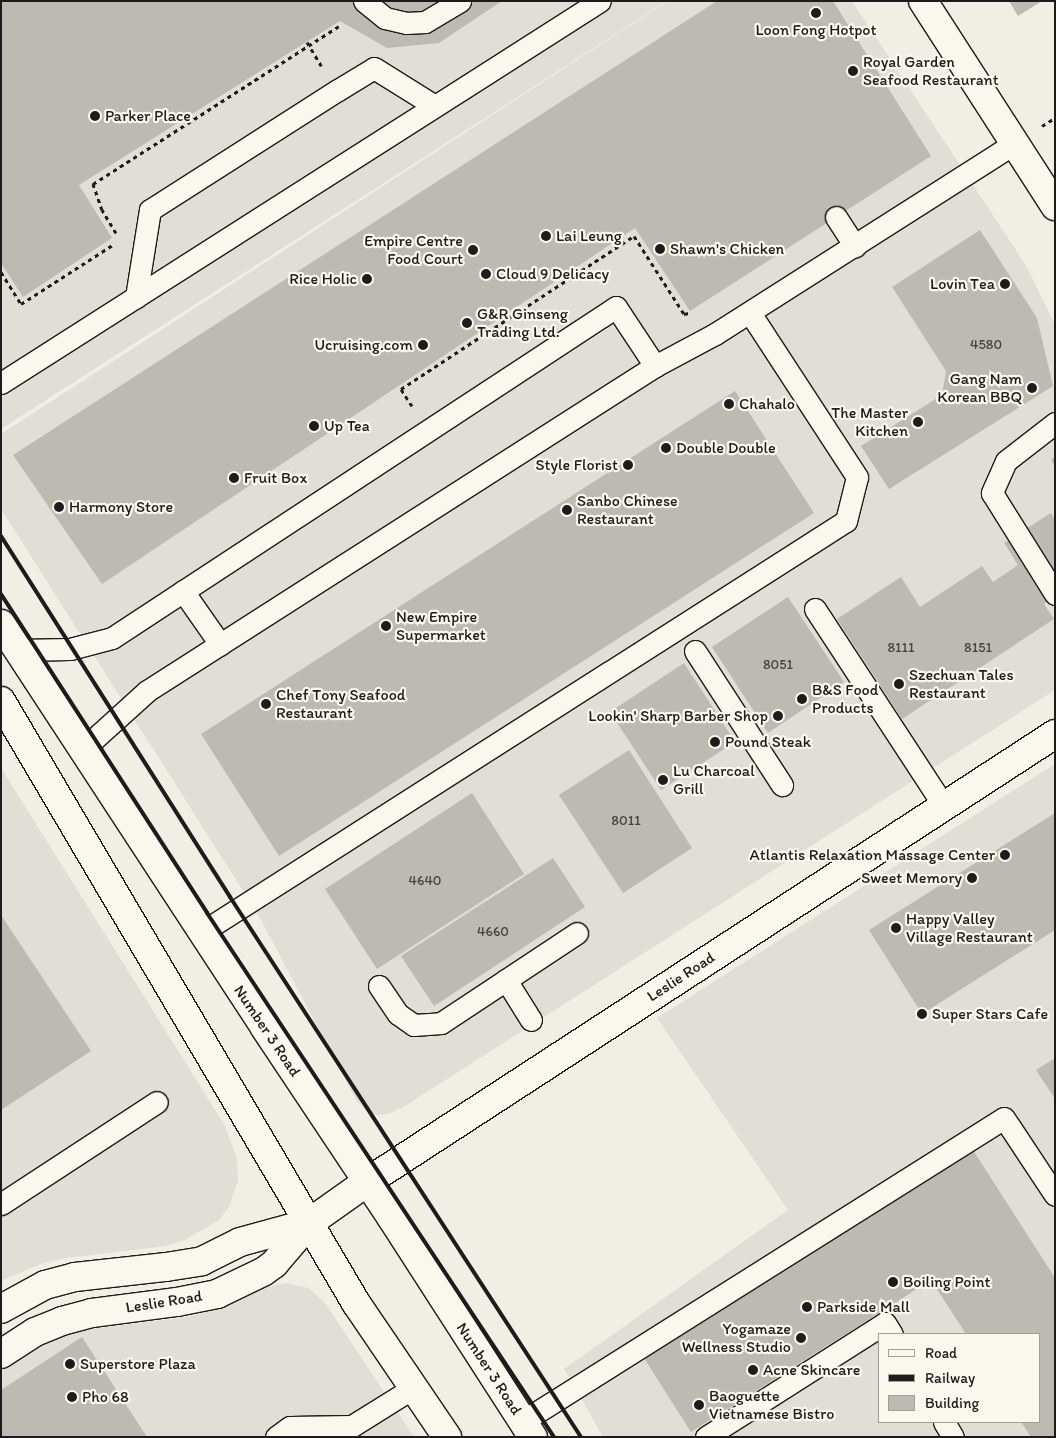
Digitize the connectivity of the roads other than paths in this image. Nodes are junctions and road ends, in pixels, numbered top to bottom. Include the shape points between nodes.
1 (364, 1) edge
2 (460, 1) edge
3 (600, 1) edge
4 (923, 1) edge
5 (436, 106) junction
6 (1016, 142) junction
7 (1055, 206) edge
8 (836, 217) dead end
9 (855, 246) junction
10 (136, 297) junction
11 (750, 313) junction
12 (655, 366) junction
13 (1, 382) edge
14 (1055, 423) edge
15 (183, 591) junction
16 (1055, 594) edge
17 (815, 609) dead end
18 (1, 624) edge
19 (220, 644) junction
20 (17, 650) junction
21 (696, 651) dead end
22 (1, 701) edge
23 (1055, 734) edge
24 (82, 750) junction
25 (782, 785) dead end
26 (944, 806) junction
27 (202, 932) junction
28 (577, 933) dead end
29 (506, 980) junction
30 (379, 986) dead end
31 (531, 1020) dead end
32 (157, 1102) dead end
33 (367, 1182) junction
34 (1055, 1195) edge
35 (1, 1204) edge
36 (309, 1223) junction
37 (1, 1309) edge
38 (878, 1335) edge
39 (1, 1354) edge
40 (413, 1388) junction
41 (945, 1423) edge
42 (528, 1429) edge
43 (276, 1437) edge
44 (447, 1437) edge
45 (706, 1437) edge
46 (953, 1437) edge

1 - 2 lane via 385,18 406,23 425,22
3 - 5 lane
4 - 6 main road
5 - 10 lane
5 - 10 lane via 374,68 335,92 150,210
6 - 7 main road
6 - 9 lane
8 - 9 lane
9 - 11 lane
10 - 13 lane
11 - 12 lane
11 - 27 lane via 857,477 846,521
12 - 15 lane via 616,307
12 - 19 lane
14 - 16 lane via 1006,461 992,493
15 - 19 lane
15 - 20 lane via 112,638 70,649
17 - 26 lane
18 - 20 main road, Number 3 Road
19 - 24 lane via 147,690
20 - 24 main road, Number 3 Road
21 - 25 lane
22 - 36 main road
23 - 26 main road, Leslie Road
24 - 27 main road, Number 3 Road
26 - 33 main road, Leslie Road
27 - 33 main road, Number 3 Road
28 - 29 lane
29 - 30 lane via 441,1023 414,1025 398,1014
29 - 31 lane
32 - 35 lane
33 - 36 main road, Leslie Road
33 - 42 main road, Number 3 Road
34 - 42 lane via 1004,1118 595,1376
36 - 37 main road, Leslie Road via 240,1242 202,1261 75,1277 46,1285
36 - 39 main road, Leslie Road via 274,1264 217,1294 92,1312 36,1332
36 - 40 main road via 356,1303
38 - 45 lane
40 - 43 lane via 352,1426 290,1428
40 - 44 main road
41 - 46 lane

